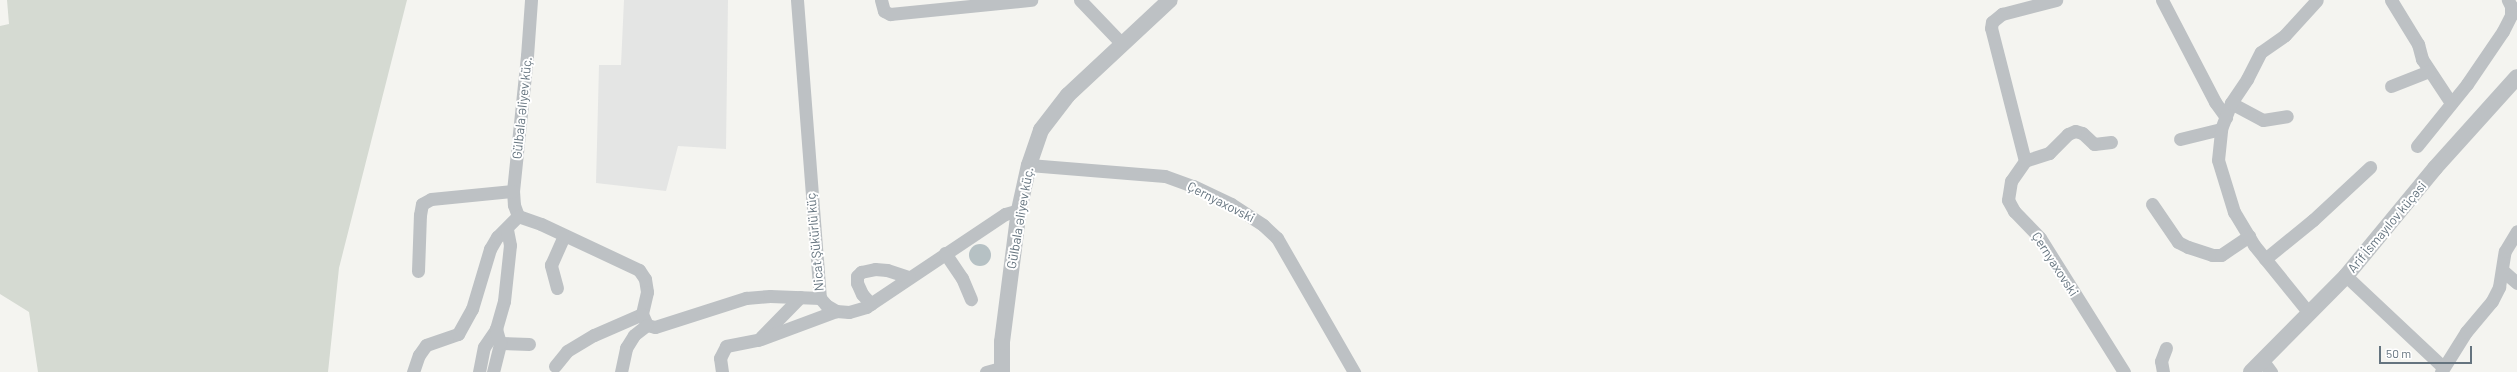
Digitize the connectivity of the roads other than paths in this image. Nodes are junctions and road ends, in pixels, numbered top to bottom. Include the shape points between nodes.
1 (530, 0) edge
2 (797, 0) edge
3 (881, 0) edge
4 (1080, 0) edge
5 (1170, 0) edge
6 (2056, 0) edge
7 (2162, 0) edge
8 (2317, 0) edge
9 (2391, 0) edge
10 (1023, 1) edge
11 (2512, 3) edge
12 (1122, 44) junction
13 (2429, 71) junction
14 (2517, 77) edge
15 (2392, 86) dead end
16 (2231, 103) junction
17 (2451, 103) junction
18 (2288, 116) dead end
19 (2226, 117) junction
20 (2220, 129) junction
21 (2180, 139) dead end
22 (2111, 142) dead end
23 (2417, 146) dead end
24 (2026, 161) junction
25 (1028, 165) junction
26 (2370, 167) dead end
27 (513, 191) junction
28 (2152, 204) dead end
29 (1019, 210) junction
30 (518, 216) junction
31 (507, 229) junction
32 (2517, 231) edge
33 (564, 236) junction
34 (2249, 236) junction
35 (945, 253) junction
36 (2265, 259) junction
37 (2502, 270) junction
38 (418, 271) dead end
39 (2346, 276) junction
40 (909, 277) junction
41 (2517, 283) edge
42 (557, 288) dead end
43 (800, 297) junction
44 (820, 298) junction
45 (971, 299) dead end
46 (871, 304) junction
47 (836, 311) junction
48 (2310, 313) junction
49 (644, 319) junction
50 (496, 328) junction
51 (758, 340) junction
52 (500, 343) junction
53 (529, 344) dead end
54 (2166, 348) dead end
55 (555, 366) dead end
56 (2262, 368) edge
57 (1002, 370) edge
58 (2442, 370) edge
59 (413, 372) edge
60 (479, 372) edge
61 (493, 372) edge
62 (621, 372) edge
63 (722, 372) edge
64 (986, 372) edge
65 (1354, 372) edge
66 (2124, 372) edge
67 (2163, 372) edge

1 - 27 street, Gülbala Əliyev küç.
2 - 44 street, Nicat Şükürlü küç
3 - 10 street via 884,11 890,14
4 - 12 street
5 - 12 street, Gülbala Əliyev küç.
6 - 24 street via 2002,14 1992,22 1991,28
7 - 19 street via 2215,102
8 - 16 street via 2285,35 2260,52 2247,79
9 - 13 street via 2418,44
11 - 17 street via 2511,15 2503,31
12 - 25 street, Gülbala Əliyev küç. via 1068,95 1049,117 1041,130
13 - 15 street
13 - 17 street
14 - 39 street, Arif İsmayılov küçəsi via 2435,168
16 - 18 street via 2263,120
16 - 19 street
17 - 23 street
19 - 20 street
20 - 21 street
20 - 34 street via 2218,160 2234,212
22 - 24 street via 2094,144 2082,133 2075,131 2068,134 2049,153
24 - 66 street, Çernyaxovski via 2011,181 2008,200 2014,211 2040,238
25 - 29 street, Gülbala Əliyev küç.
25 - 65 street, Çernyaxovski via 1165,176 1231,204 1263,224 1277,238
26 - 36 street via 2313,220
27 - 30 street, Gülbala Əliyev küç.
27 - 38 street via 431,199 422,204
28 - 34 street via 2178,242 2212,255 2221,255
29 - 35 street via 1005,214
29 - 57 street, Gülbala Əliyev küç. via 1002,342
30 - 31 street
30 - 33 street via 542,224
31 - 50 street via 510,244 504,301
31 - 59 street via 497,237 490,249 472,309 458,334 426,345
32 - 37 street via 2505,251
33 - 42 street via 551,265
33 - 49 street via 639,270 646,285
34 - 36 street
35 - 40 street
35 - 45 street via 962,278
36 - 48 street
37 - 41 street
37 - 58 street via 2499,287 2492,301 2466,332
39 - 48 street, Arif İsmayılov küçəsi
39 - 58 street
40 - 46 street
40 - 46 street via 887,270 861,272 857,276 857,283
43 - 44 street
43 - 49 street via 746,298 715,306 663,326
43 - 51 street
44 - 47 street, Nicat Şükürlü küç
46 - 47 street via 849,312
47 - 51 street
48 - 56 street, Arif İsmayılov küçəsi
49 - 55 street via 594,335 568,351
49 - 62 street via 626,348
50 - 52 street
50 - 60 street via 484,347
51 - 63 street via 726,346 720,358
52 - 53 street
52 - 61 street
54 - 67 street via 2160,361
57 - 64 street

